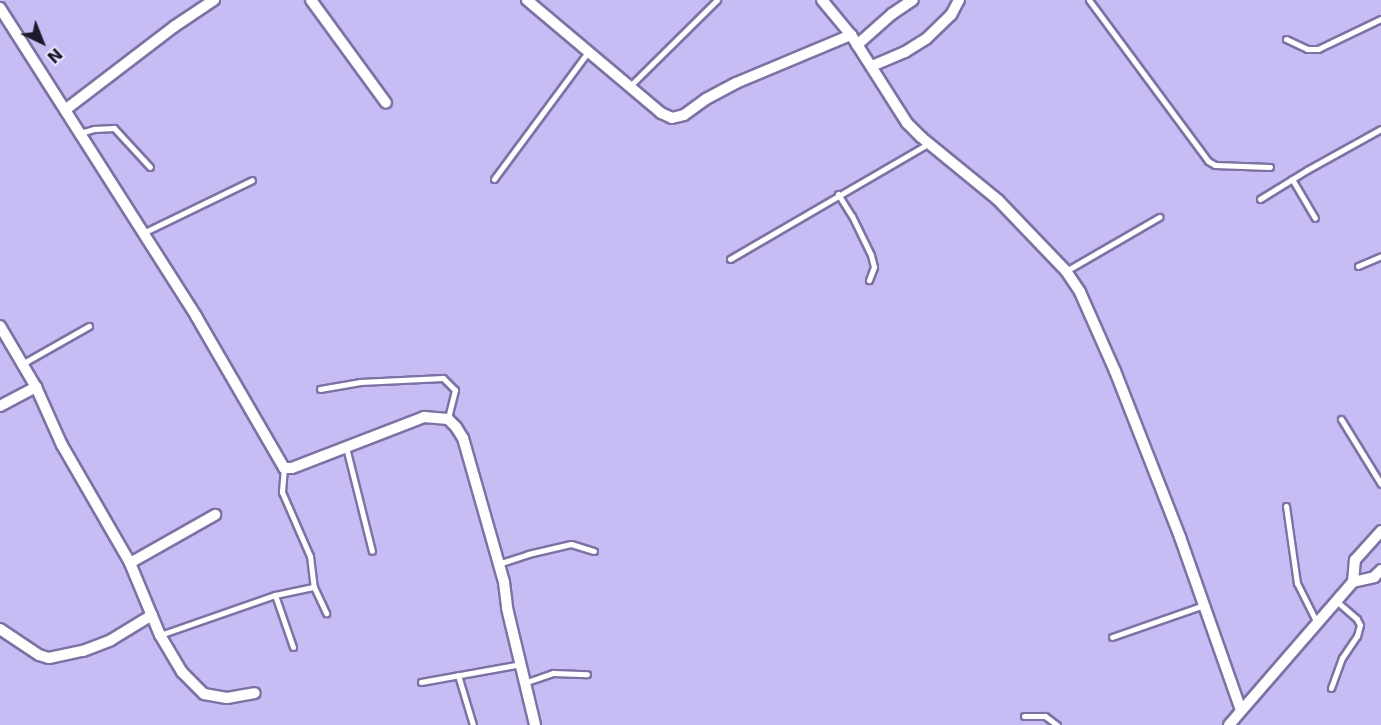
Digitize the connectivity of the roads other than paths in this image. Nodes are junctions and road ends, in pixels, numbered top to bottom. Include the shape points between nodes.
1 (214, 0) edge
2 (310, 0) edge
3 (527, 0) edge
4 (717, 0) edge
5 (822, 0) edge
6 (913, 0) edge
7 (958, 0) edge
8 (1089, 0) edge
9 (0, 8) edge
10 (1381, 19) edge
11 (851, 35) junction
12 (1286, 39) dead end
13 (857, 45) junction
14 (589, 50) junction
15 (872, 66) junction
16 (631, 85) junction
17 (386, 104) dead end
18 (65, 110) junction
19 (1381, 129) edge
20 (80, 133) junction
21 (929, 143) junction
22 (150, 167) dead end
23 (1270, 167) dead end
24 (1292, 178) junction
25 (252, 180) dead end
26 (494, 180) dead end
27 (838, 194) junction
28 (1260, 199) dead end
29 (1159, 218) dead end
30 (1315, 218) dead end
31 (143, 233) junction
32 (1381, 256) edge
33 (730, 259) dead end
34 (1358, 266) dead end
35 (1066, 271) junction
36 (870, 280) dead end
37 (0, 326) edge
38 (89, 326) dead end
39 (22, 364) junction
40 (36, 387) junction
41 (320, 388) dead end
42 (0, 406) edge
43 (1341, 419) dead end
44 (448, 420) junction
45 (346, 447) junction
46 (284, 468) junction
47 (1381, 484) edge
48 (1286, 506) dead end
49 (215, 515) dead end
50 (1381, 531) edge
51 (372, 551) dead end
52 (594, 551) dead end
53 (130, 563) junction
54 (498, 564) junction
55 (1381, 570) edge
56 (1353, 582) junction
57 (314, 587) junction
58 (275, 595) junction
59 (1336, 601) junction
60 (1204, 605) junction
61 (326, 613) dead end
62 (152, 615) junction
63 (1317, 622) junction
64 (0, 629) edge
65 (160, 635) junction
66 (1112, 637) dead end
67 (293, 647) dead end
68 (521, 664) junction
69 (586, 674) dead end
70 (458, 675) junction
71 (422, 682) dead end
72 (524, 683) junction
73 (1331, 688) dead end
74 (255, 693) dead end
75 (1241, 710) junction
76 (1024, 716) dead end
77 (473, 725) edge
78 (535, 725) edge
79 (1057, 725) edge
80 (1229, 725) edge

1 - 18 street
2 - 17 street
3 - 14 street
4 - 16 lane
5 - 11 street
6 - 13 street
7 - 15 street via 951,15 926,39
8 - 23 lane via 1208,161 1215,165
9 - 18 street
10 - 12 lane via 1318,49 1307,49
11 - 13 street
11 - 16 street via 736,83 678,118 661,113
13 - 15 street
14 - 16 street
14 - 26 lane
15 - 21 street via 907,123
18 - 20 street
19 - 24 lane
20 - 22 lane via 114,128
20 - 31 street
21 - 27 lane
21 - 35 street via 998,200
24 - 28 lane
24 - 30 lane
25 - 31 lane
27 - 33 lane
27 - 36 lane via 871,255 874,267
29 - 35 lane
31 - 46 street
32 - 34 lane
35 - 60 street via 1080,292 1115,371
37 - 39 street
38 - 39 lane
39 - 40 street
40 - 42 street
40 - 53 street via 62,445
41 - 44 lane via 443,378 455,390
43 - 47 lane
44 - 45 street via 424,417
44 - 54 street via 463,438
45 - 46 street
45 - 51 lane
46 - 57 lane via 282,492 310,556
48 - 63 lane via 1297,583
49 - 53 street
50 - 56 street via 1355,560
52 - 54 lane via 572,544
53 - 62 street
54 - 68 street
55 - 56 street via 1374,577
56 - 59 street
57 - 58 lane
57 - 61 lane
58 - 65 lane
58 - 67 lane
59 - 63 street
59 - 73 lane via 1360,626
60 - 66 lane
60 - 75 street
62 - 64 street via 111,640 49,658
62 - 65 street
63 - 75 street
65 - 74 street via 182,672 204,694 227,698
68 - 70 lane
68 - 72 street
69 - 72 lane via 553,673
70 - 71 lane
70 - 77 lane
72 - 78 street
75 - 80 street
76 - 79 lane via 1045,716

